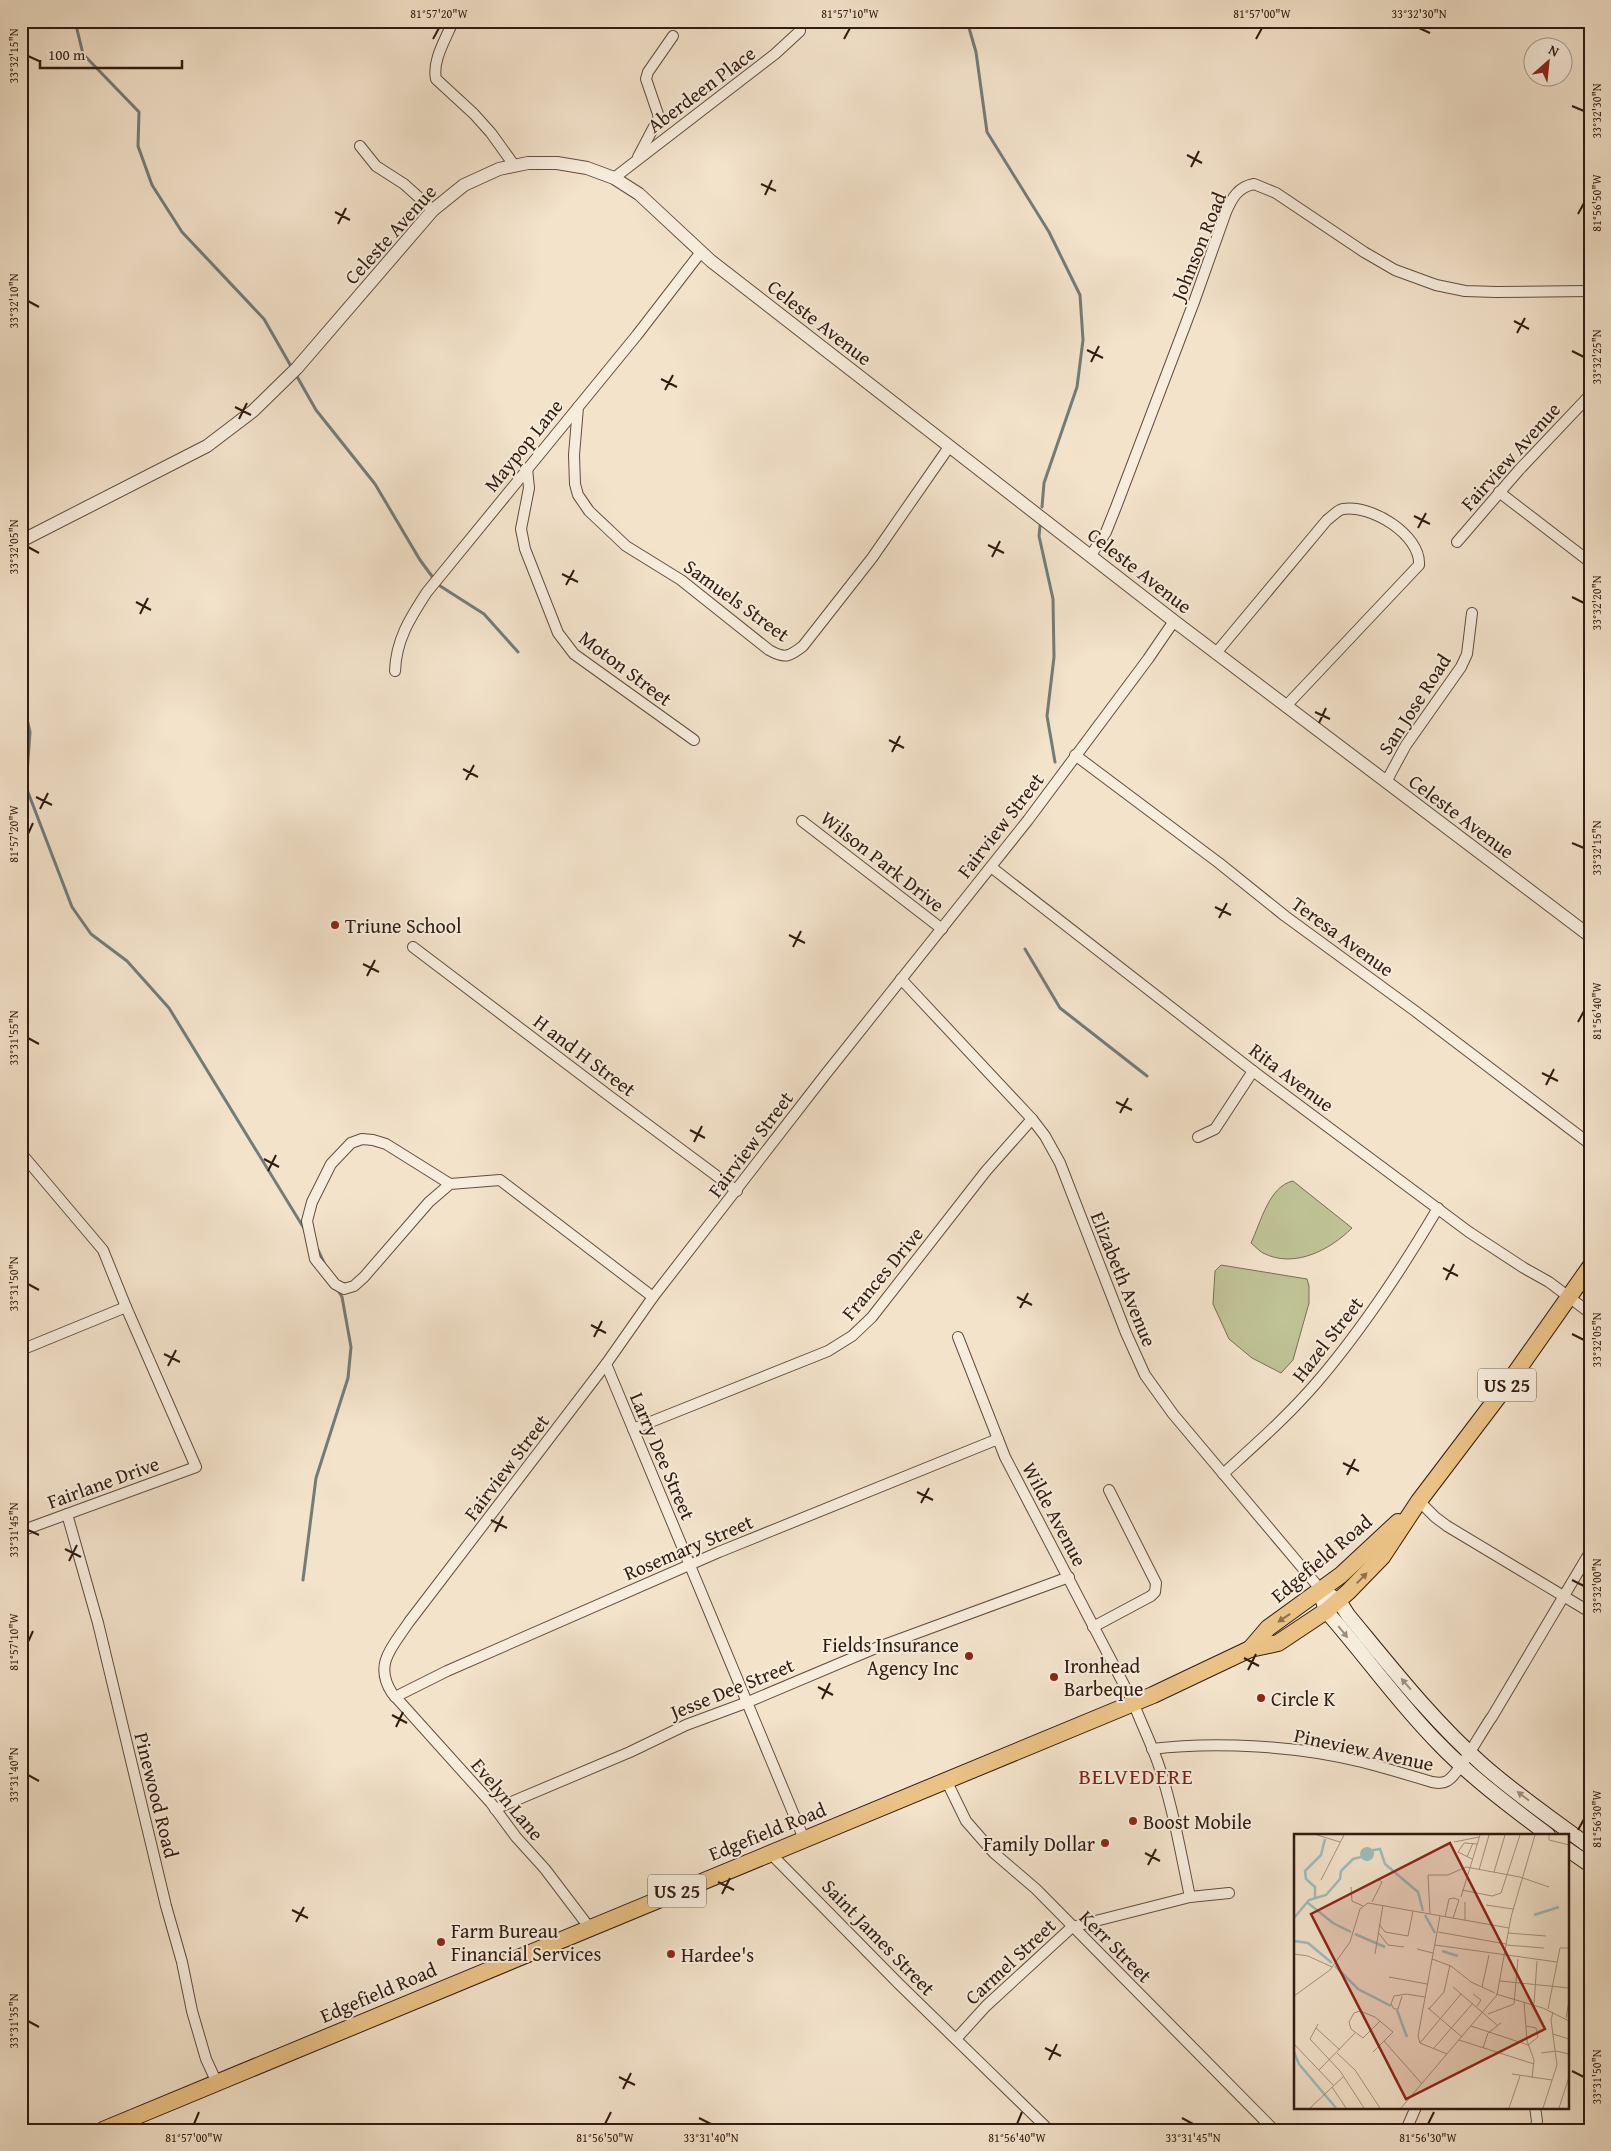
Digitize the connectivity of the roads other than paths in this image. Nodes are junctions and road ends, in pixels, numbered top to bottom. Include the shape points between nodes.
1 (453, 21) edge
2 (799, 21) edge
3 (673, 36) dead end
4 (360, 146) dead end
5 (636, 162) junction
6 (514, 165) junction
7 (614, 178) junction
8 (433, 210) junction
9 (701, 252) junction
10 (1590, 291) edge
11 (1590, 395) edge
12 (578, 406) junction
13 (949, 447) junction
14 (527, 469) junction
15 (1499, 492) junction
16 (21, 541) edge
17 (1457, 542) dead end
18 (1091, 555) junction
19 (1590, 562) edge
20 (1472, 613) dead end
21 (1174, 621) junction
22 (1216, 653) junction
23 (395, 671) dead end
24 (1286, 706) junction
25 (694, 740) dead end
26 (1075, 756) junction
27 (1386, 782) junction
28 (802, 821) dead end
29 (992, 867) junction
30 (942, 929) junction
31 (1590, 936) edge
32 (413, 947) dead end
33 (901, 979) junction
34 (1253, 1071) junction
35 (1032, 1119) junction
36 (1198, 1137) dead end
37 (1590, 1144) edge
38 (21, 1153) edge
39 (450, 1184) junction
40 (737, 1191) junction
41 (1438, 1208) junction
42 (1590, 1267) edge
43 (653, 1297) junction
44 (1574, 1300) junction
45 (126, 1307) junction
46 (1590, 1313) edge
47 (958, 1337) dead end
48 (21, 1350) edge
49 (606, 1364) junction
50 (633, 1429) junction
51 (998, 1439) junction
52 (1223, 1474) junction
53 (1109, 1490) dead end
54 (1420, 1501) junction
55 (67, 1514) junction
56 (21, 1531) edge
57 (1590, 1552) edge
58 (690, 1564) junction
59 (1069, 1577) junction
60 (1321, 1590) junction
61 (1564, 1596) junction
62 (1332, 1606) junction
63 (1590, 1612) edge
64 (1093, 1627) junction
65 (1250, 1649) junction
66 (395, 1697) junction
67 (748, 1702) junction
68 (1133, 1702) junction
69 (1152, 1750) junction
70 (1469, 1752) junction
71 (1462, 1765) junction
72 (946, 1780) junction
73 (495, 1809) junction
74 (1545, 1813) junction
75 (1534, 1830) edge
76 (804, 1839) junction
77 (1590, 1847) edge
78 (1568, 1850) edge
79 (770, 1852) junction
80 (1590, 1865) edge
81 (1229, 1893) dead end
82 (1190, 1897) junction
83 (589, 1927) junction
84 (1072, 1927) junction
85 (956, 2039) junction
86 (217, 2083) junction
87 (1416, 2108) edge
88 (1535, 2108) edge
89 (103, 2130) edge
90 (1049, 2130) edge
91 (1274, 2130) edge
92 (1406, 2130) edge
93 (1535, 2130) edge

1 - 6 street via 437,60 436,79 474,114
2 - 5 street, Aberdeen Place via 800,31 782,49
3 - 5 street via 648,72 646,79 660,117
4 - 8 street via 376,166 404,184
5 - 7 street, Aberdeen Place
6 - 7 street, Celeste Avenue via 557,163 587,168
6 - 8 street, Celeste Avenue via 471,181
7 - 9 street, Celeste Avenue via 650,203
8 - 16 street, Celeste Avenue via 297,368 253,411 207,446
9 - 12 street, Maypop Lane
9 - 13 street, Celeste Avenue
10 - 18 street, Johnson Road via 1473,292 1436,285 1396,270 1364,252 1276,193 1254,184 1243,188 1236,192 1229,206 1116,507 1106,532
11 - 15 street, Fairview Avenue
12 - 13 street, Samuels Street via 575,484 588,511 626,546 681,580 780,656 792,655 803,646 872,558
12 - 14 street, Maypop Lane
13 - 18 street, Celeste Avenue
14 - 23 street, Maypop Lane via 410,617 400,638
14 - 25 street, Moton Street via 529,488 521,529 561,638 574,654
15 - 17 street, Fairview Avenue
15 - 19 street
18 - 21 street, Celeste Avenue
20 - 27 street, San Jose Road via 1467,654 1461,667 1406,745
21 - 22 street, Celeste Avenue
21 - 26 street, Fairview Street
22 - 24 street, Celeste Avenue
22 - 24 street via 1327,520 1341,510 1359,509 1384,518 1410,541 1420,557 1419,565
24 - 27 street, Celeste Avenue
26 - 29 street, Fairview Street
26 - 37 street, Teresa Avenue
27 - 31 street, Celeste Avenue
28 - 30 street, Wilson Park Drive
29 - 30 street, Fairview Street
29 - 34 street, Rita Avenue
30 - 33 street, Fairview Street
32 - 40 street, H and H Street
33 - 35 street, Elizabeth Avenue
33 - 40 street, Fairview Street
34 - 36 street via 1215,1130
34 - 41 street, Rita Avenue
35 - 50 street, Frances Drive via 986,1171 872,1317 852,1336 828,1351
35 - 52 street, Elizabeth Avenue via 1060,1163 1145,1375
38 - 45 street via 103,1250
39 - 39 street via 386,1144 362,1139 350,1143 331,1164 312,1202 307,1221 316,1259 335,1284 344,1289 354,1286 429,1202
39 - 43 street via 500,1180
40 - 43 street, Fairview Street
41 - 44 street, Rita Avenue
41 - 52 street, Hazel Street via 1406,1262 1328,1369 1291,1410
42 - 44 main road, Edgefield Road / US 25
43 - 49 street, Fairview Street
44 - 46 street, Rita Avenue
44 - 54 main road, Edgefield Road / US 25
45 - 48 street
45 - 55 street, Fairlane Drive via 196,1467
47 - 51 street, Wilde Avenue
49 - 50 street, Larry Dee Street
49 - 66 street, Fairview Street via 388,1652 383,1673
50 - 58 street, Larry Dee Street
51 - 58 street, Rosemary Street
51 - 59 street, Wilde Avenue
52 - 60 street, Elizabeth Avenue
53 - 64 street via 1156,1583 1155,1592
54 - 60 main road, Edgefield Road / US 25
54 - 61 street via 1447,1526
62 -> 54 main road, Edgefield Road / US 25 via 1382,1557
55 - 56 street, Fairlane Drive
55 - 86 street, Pinewood Road via 98,1623 192,2011 206,2059
57 - 61 street, Pineview Avenue
58 - 66 street, Rosemary Street
58 - 67 street, Larry Dee Street
59 - 64 street, Wilde Avenue
59 - 67 street, Jesse Dee Street via 876,1648
60 - 62 main road
60 -> 65 main road, Edgefield Road / US 25 via 1268,1628
61 - 63 street
61 - 70 street, Pineview Avenue
62 - 65 main road, Edgefield Road / US 25 via 1278,1643
70 -> 62 main road via 1428,1711 1348,1615
62 -> 71 main road via 1404,1705
64 - 68 street, Wilde Avenue
65 - 68 main road, Edgefield Road / US 25
66 - 73 street, Evelyn Lane
67 - 73 street, Jesse Dee Street via 686,1725
67 - 76 street, Larry Dee Street
68 - 69 street
68 - 72 main road, Edgefield Road / US 25
69 - 71 street, Pineview Avenue via 1226,1746 1281,1748 1360,1761 1440,1783 1447,1782
69 - 82 street via 1175,1826
70 - 71 street, Pineview Avenue
74 -> 70 main road
71 - 75 main road
72 - 76 main road, Edgefield Road / US 25
72 - 84 street, Kerr Street via 966,1821 994,1854 1036,1889
73 - 83 street, Evelyn Lane
74 - 75 street
74 - 77 main road
76 - 79 main road, Edgefield Road / US 25
78 - 80 main road
79 - 83 main road, Edgefield Road / US 25
79 - 85 street, Saint James Street
81 - 82 street, Carmel Street
82 - 84 street, Carmel Street
83 - 86 main road, Edgefield Road / US 25
84 - 85 street, Carmel Street via 986,2006
84 - 91 street, Kerr Street
85 - 90 street, Saint James Street
86 - 89 main road, Edgefield Road / US 25
87 - 92 street
88 - 93 street

